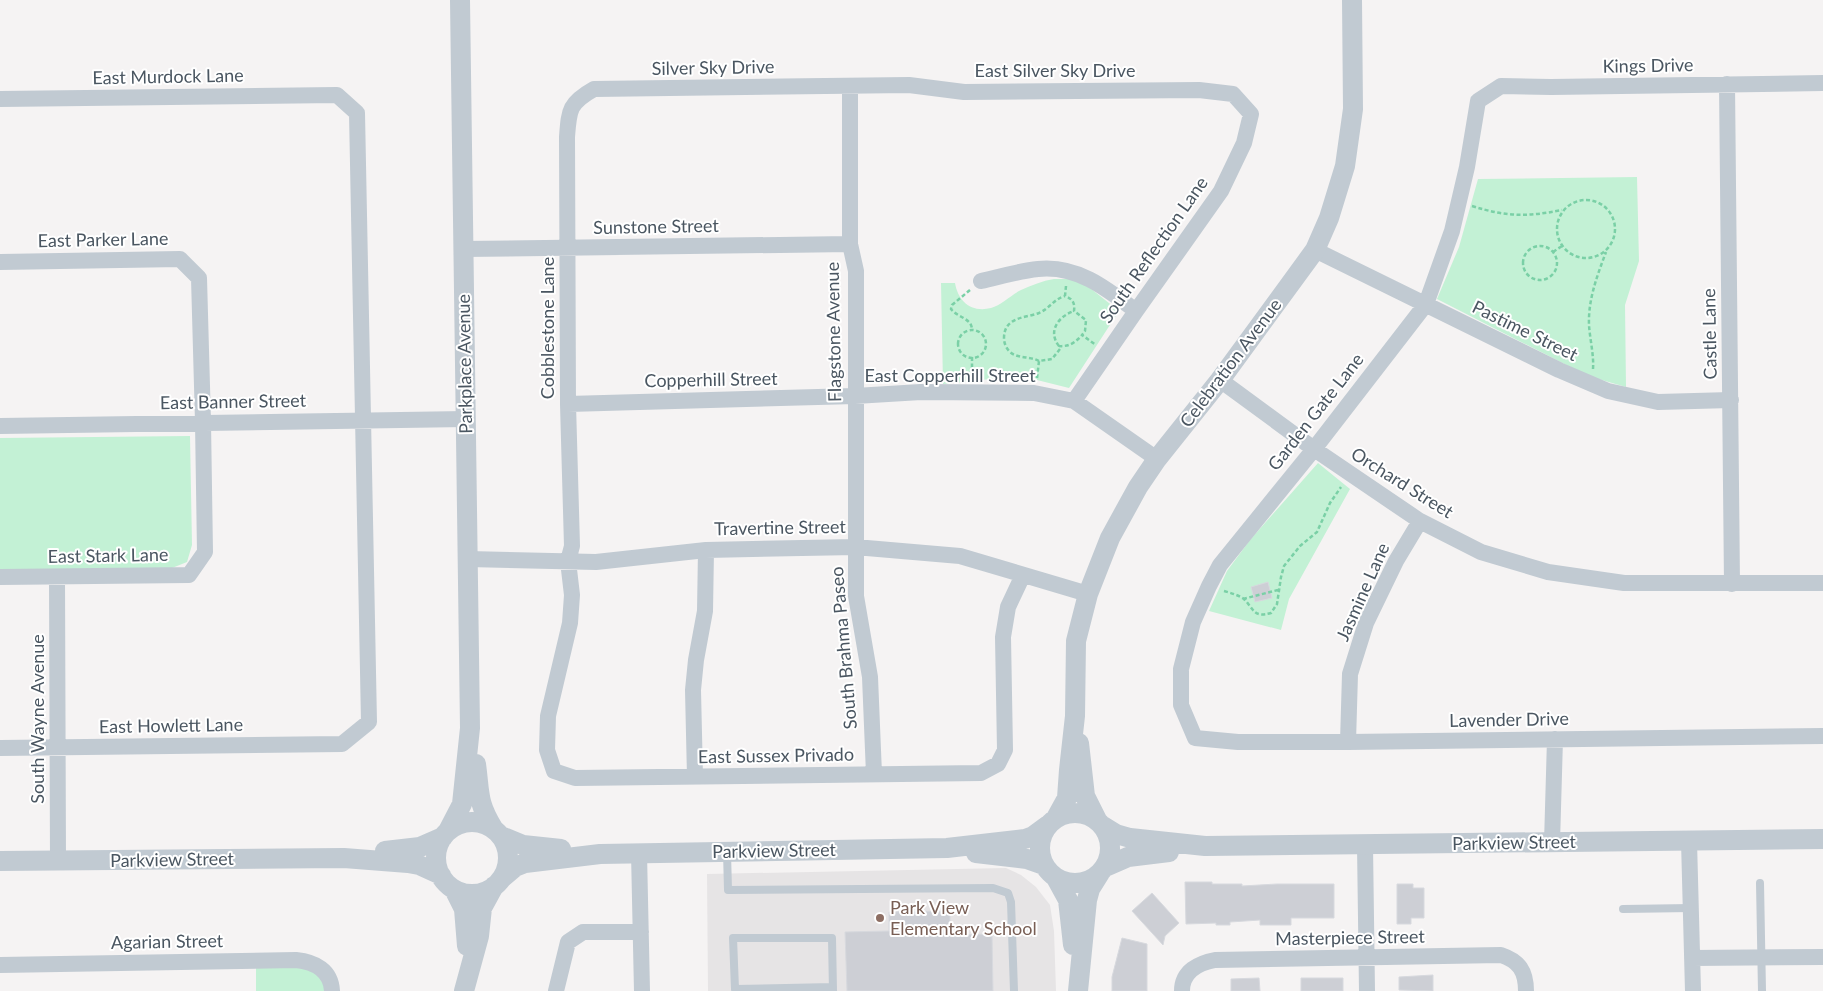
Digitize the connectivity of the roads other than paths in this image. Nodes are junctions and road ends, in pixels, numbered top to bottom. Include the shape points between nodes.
1 (460, 0) edge
2 (1352, 0) edge
3 (1823, 83) edge
4 (1727, 84) junction
5 (850, 86) junction
6 (579, 98) joint
7 (0, 99) edge
8 (1478, 101) joint
9 (1251, 114) joint
10 (850, 244) junction
11 (464, 249) junction
12 (567, 249) junction
13 (1315, 250) junction
14 (0, 262) edge
15 (981, 281) road end
16 (1426, 304) junction
17 (1136, 311) junction
18 (1220, 380) junction
19 (855, 396) junction
20 (1731, 400) junction
21 (1074, 401) junction
22 (568, 404) junction
23 (466, 419) junction
24 (362, 420) junction
25 (203, 422) junction
26 (0, 426) edge
27 (1314, 449) junction
28 (1157, 459) junction
29 (1420, 521) junction
30 (855, 547) junction
31 (706, 550) junction
32 (468, 560) junction
33 (568, 561) junction
34 (1023, 575) junction
35 (57, 577) junction
36 (0, 578) edge
37 (1823, 583) edge
38 (1732, 584) junction
39 (1088, 594) junction
40 (1075, 716) junction
41 (470, 728) junction
42 (1823, 736) edge
43 (1195, 738) joint
44 (1555, 739) junction
45 (1348, 742) junction
46 (58, 747) junction
47 (0, 748) edge
48 (554, 771) joint
49 (874, 774) junction
50 (695, 777) junction
51 (1052, 822) junction
52 (1100, 823) junction
53 (497, 832) junction
54 (445, 834) junction
55 (1823, 840) edge
56 (1689, 841) junction
57 (1552, 843) junction
58 (1365, 845) junction
59 (1205, 846) junction
60 (947, 848) junction
61 (727, 852) junction
62 (639, 853) junction
63 (600, 854) junction
64 (344, 858) junction
65 (58, 861) junction
66 (0, 862) edge
67 (1102, 870) junction
68 (1050, 872) junction
69 (448, 882) junction
70 (498, 882) junction
71 (1760, 883) dead end
72 (1691, 908) junction
73 (1623, 910) dead end
74 (641, 932) junction
75 (1823, 957) edge
76 (1367, 958) junction
77 (1692, 958) junction
78 (1762, 958) junction
79 (0, 965) edge
80 (470, 968) junction
81 (330, 984) edge
82 (1078, 988) edge
83 (833, 989) edge
84 (464, 991) edge
85 (556, 991) edge
86 (642, 991) edge
87 (1014, 991) edge
88 (1182, 991) edge
89 (1367, 991) edge
90 (1526, 991) edge
91 (1693, 991) edge
92 (1762, 991) edge

1 - 11 street, Parkplace Avenue
2 - 13 street, Celebration Avenue via 1353,109 1345,166
3 - 4 street, Kings Drive
4 - 8 street, Kings Drive via 1501,86
4 - 20 street, Castle Lane
5 - 6 street, Silver Sky Drive via 594,89
5 - 9 street, East Silver Sky Drive via 909,85 964,92 1199,90 1233,94
5 - 10 street, Flagstone Avenue
6 - 12 street, Cobblestone Lane via 569,114
7 - 24 street, East Murdock Lane via 337,95 357,113
8 - 16 street, Garden Gate Lane via 1452,231
9 - 17 street, South Reflection Lane via 1244,143 1221,191
10 - 12 street, Sunstone Street
10 - 19 street, Flagstone Avenue via 856,271
11 - 12 street, Sunstone Street
11 - 23 street, Parkplace Avenue
12 - 22 street, Cobblestone Lane
13 - 16 street, Pastime Street
13 - 18 street, Celebration Avenue
14 - 25 street, East Parker Lane via 180,259 199,278
15 - 17 street via 1039,269 1066,271 1102,285
16 - 20 street, Pastime Street via 1608,391 1658,402
16 - 27 street, Garden Gate Lane
17 - 21 street, South Reflection Lane
18 - 27 street, Orchard Street
18 - 28 street, Celebration Avenue
19 - 21 street, East Copperhill Street via 921,392 1034,393
19 - 22 street, Copperhill Street
19 - 30 street, Flagstone Avenue
20 - 38 street, Castle Lane
21 - 28 street
22 - 33 street, Cobblestone Lane via 572,546
23 - 24 street, East Banner Street
23 - 32 street, Parkplace Avenue
24 - 25 street, East Banner Street
24 - 46 street, East Howlett Lane via 369,722 342,744
25 - 26 street, East Banner Street
25 - 35 street, East Stark Lane via 205,552 189,575
27 - 29 street, Orchard Street
27 - 43 street, Garden Gate Lane via 1220,565 1193,622 1181,669 1180,705
28 - 39 street, Celebration Avenue via 1110,538
29 - 38 street, Orchard Street via 1482,552 1548,572 1624,583
29 - 45 street, Jasmine Lane via 1366,623 1350,674
30 - 31 street, Travertine Street
30 - 34 street, Travertine Street via 960,556
30 - 49 street, South Brahma Paseo via 856,596 870,677
31 - 33 street, Travertine Street via 596,562
31 - 50 street via 705,611 693,690
32 - 33 street, Travertine Street
32 - 41 street, Parkplace Avenue
33 - 48 street, Cobblestone Lane via 572,595 570,623 548,716 547,750
34 - 39 street, Travertine Street
34 - 49 street, East Sussex Privado via 1008,607 1003,637 1005,750 998,764 981,773
35 - 36 street, East Stark Lane
35 - 46 street, South Wayne Avenue
37 - 38 street, Orchard Street
39 - 40 street, Celebration Avenue via 1076,641
40 - 51 street, Celebration Avenue via 1066,798
40 - 52 street, Celebration Avenue via 1085,796
41 - 53 street, Parkplace Avenue via 480,802
41 - 54 street, Parkplace Avenue via 462,804
42 - 44 street, Lavender Drive
43 - 45 street, Lavender Drive via 1238,742
44 - 45 street, Lavender Drive
44 - 57 street
46 - 47 street, East Howlett Lane
46 - 65 street, South Wayne Avenue
48 - 50 street, East Sussex Privado via 575,778
49 - 50 street, East Sussex Privado
51 - 52 street via 1066,814 1077,813 1088,815
51 - 60 street, Parkview Street via 1025,839
51 - 68 street via 1040,840 1041,857
52 - 59 street, Parkview Street via 1116,834 1130,838
52 - 67 street via 1111,846
53 - 54 street via 475,822 456,826
53 - 63 street via 523,845
53 - 70 street via 506,846 508,857 507,868
54 - 64 street via 420,847
54 - 69 street via 436,856 437,866
55 - 56 street, Parkview Street
56 - 57 street, Parkview Street
56 - 72 street
57 - 58 street, Parkview Street
58 - 59 street, Parkview Street
58 - 76 street
59 - 67 street, Parkview Street via 1141,854
60 - 61 street, Parkview Street
60 - 68 street, Parkview Street via 1027,859
61 - 62 street, Parkview Street
61 - 87 lane via 728,890 994,888 1008,893
62 - 63 street, Parkview Street
62 - 74 street
63 - 70 street via 525,862
64 - 65 street, Parkview Street
64 - 69 street via 419,865
65 - 66 street, Parkview Street
67 - 68 street via 1092,879 1074,883
67 - 82 street via 1087,900
68 - 82 street via 1068,900
69 - 70 street via 464,892 474,893
69 - 80 street via 464,909
70 - 80 street via 482,908
71 - 78 lane
72 - 73 lane
72 - 77 street
74 - 85 street via 583,932 568,942
74 - 86 street
75 - 78 street
76 - 88 street, Masterpiece Street via 1215,960 1200,963 1189,972
76 - 89 street
76 - 90 street, Masterpiece Street via 1501,955 1514,960 1523,972
77 - 78 street
77 - 91 street
78 - 92 lane
79 - 81 street, Agarian Street via 296,960 310,961 321,968
80 - 84 street
83 - 83 lane via 832,938 733,938 735,989

